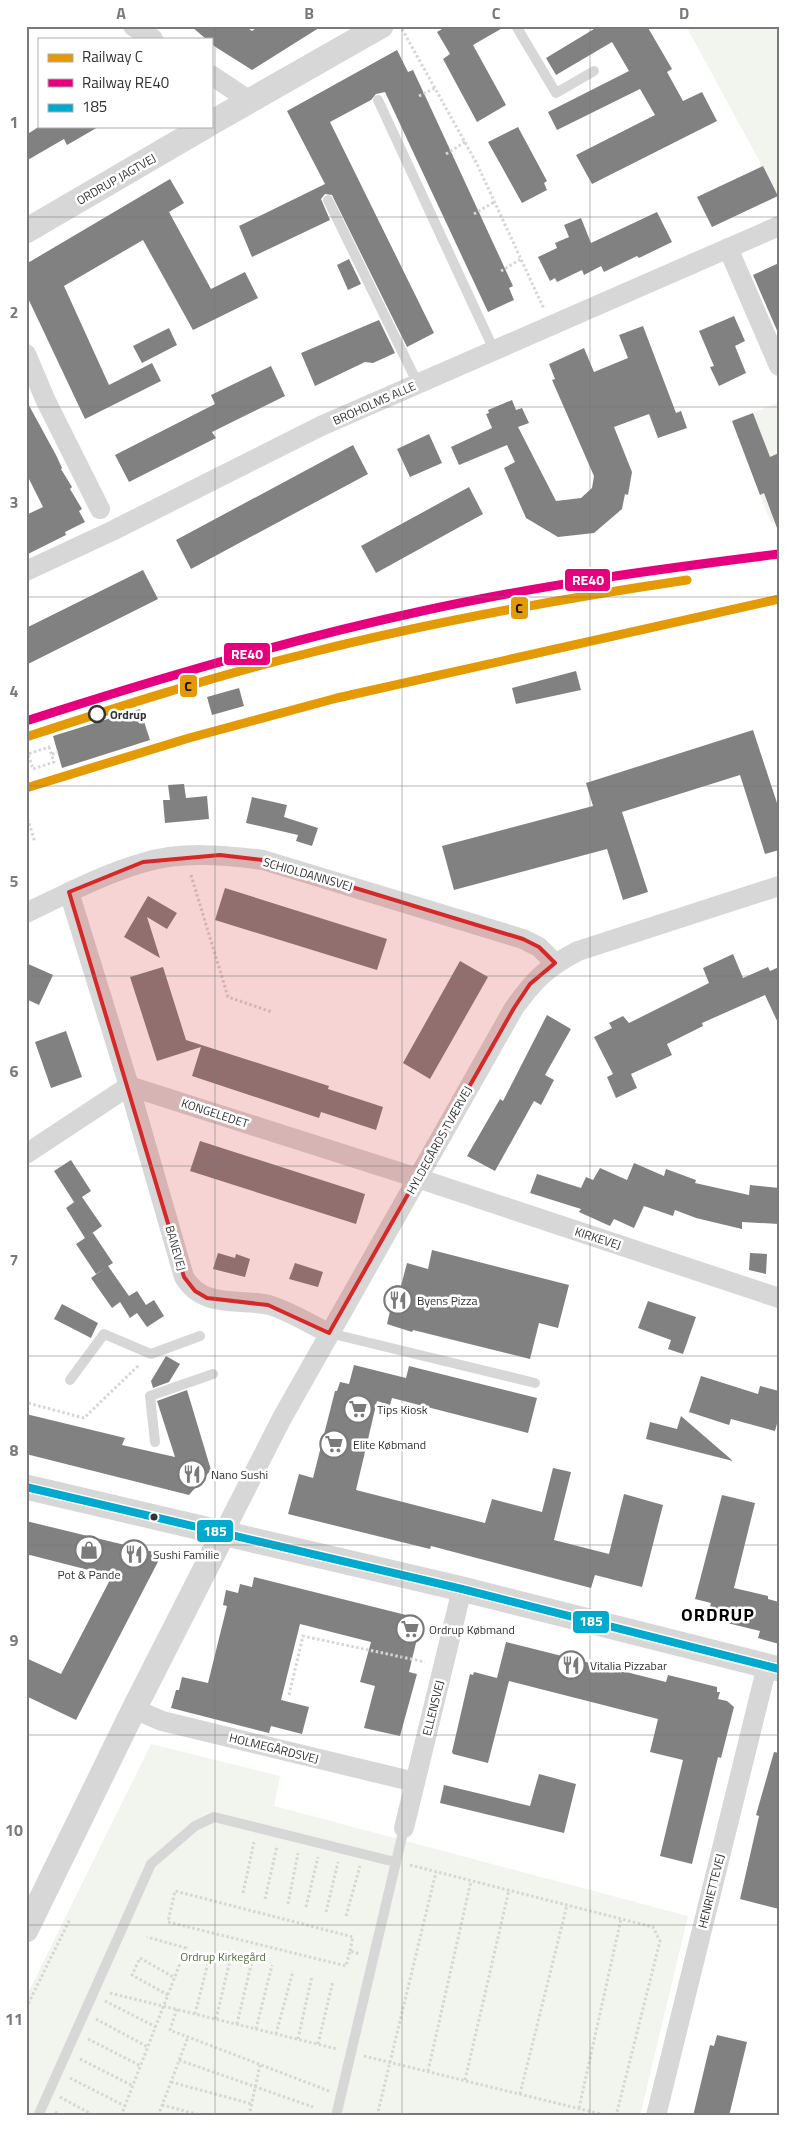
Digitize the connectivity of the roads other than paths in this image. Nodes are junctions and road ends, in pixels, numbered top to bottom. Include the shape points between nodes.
1 (133, 26) edge
2 (516, 26) edge
3 (375, 28) edge
4 (151, 38) edge
5 (594, 71) dead end
6 (212, 76) edge
7 (378, 100) dead end
8 (250, 101) junction
9 (212, 123) edge
10 (203, 128) edge
11 (328, 200) dead end
12 (779, 226) edge
13 (26, 231) edge
14 (728, 248) junction
15 (494, 350) junction
16 (26, 354) edge
17 (779, 366) edge
18 (418, 384) junction
19 (100, 509) dead end
20 (26, 571) edge
21 (779, 886) edge
22 (69, 892) junction
23 (26, 913) edge
24 (555, 963) junction
25 (129, 1086) junction
26 (26, 1154) edge
27 (418, 1178) junction
28 (779, 1298) edge
29 (329, 1333) junction
30 (200, 1336) dead end
31 (213, 1374) dead end
32 (70, 1380) dead end
33 (535, 1383) dead end
34 (155, 1442) dead end
35 (26, 1487) edge
36 (223, 1534) junction
37 (462, 1589) junction
38 (773, 1668) edge
39 (134, 1709) junction
40 (415, 1782) junction
41 (404, 1828) joint
42 (395, 1862) junction
43 (26, 1930) edge
44 (38, 2116) edge
45 (336, 2116) edge
46 (656, 2116) edge

1 - 4 street
2 - 5 lane via 556,93
3 - 8 street
6 - 8 street
7 - 15 lane
8 - 9 street
10 - 13 street, ORDRUP JAGTVEJ
11 - 18 lane
12 - 14 street, BROHOLMS ALLE
14 - 15 street, BROHOLMS ALLE
14 - 17 street
15 - 18 street, BROHOLMS ALLE
16 - 19 street
18 - 20 street, BROHOLMS ALLE via 320,426
21 - 24 street, HYLDEGÅRDS TVÆRVEJ via 578,951
22 - 23 street, SCHIOLDANNSVEJ
22 - 24 street, SCHIOLDANNSVEJ via 144,862 220,854 263,860 523,939 539,946
22 - 25 street, BANEVEJ
24 - 27 street, HYLDEGÅRDS TVÆRVEJ via 530,984 514,1008
25 - 26 street
25 - 27 street, KONGELEDET
25 - 29 street, BANEVEJ via 184,1277 190,1286 207,1298 268,1305
27 - 28 street, KIRKEVEJ
27 - 29 street, HYLDEGÅRDS TVÆRVEJ
29 - 33 lane, BANEVEJ
29 - 36 street, HYLDEGÅRDS TVÆRVEJ
30 - 32 lane via 151,1354 104,1334
31 - 34 lane via 150,1396
35 - 36 street
36 - 37 street
36 - 39 street
37 - 38 street
37 - 40 street, ELLENSVEJ
38 - 46 street, HENRIETTEVEJ
39 - 40 street, HOLMEGÅRDSVEJ via 162,1721
39 - 43 street
40 - 41 street, ELLENSVEJ
41 - 42 lane
42 - 44 lane via 214,1817 196,1826 151,1864
42 - 45 lane

